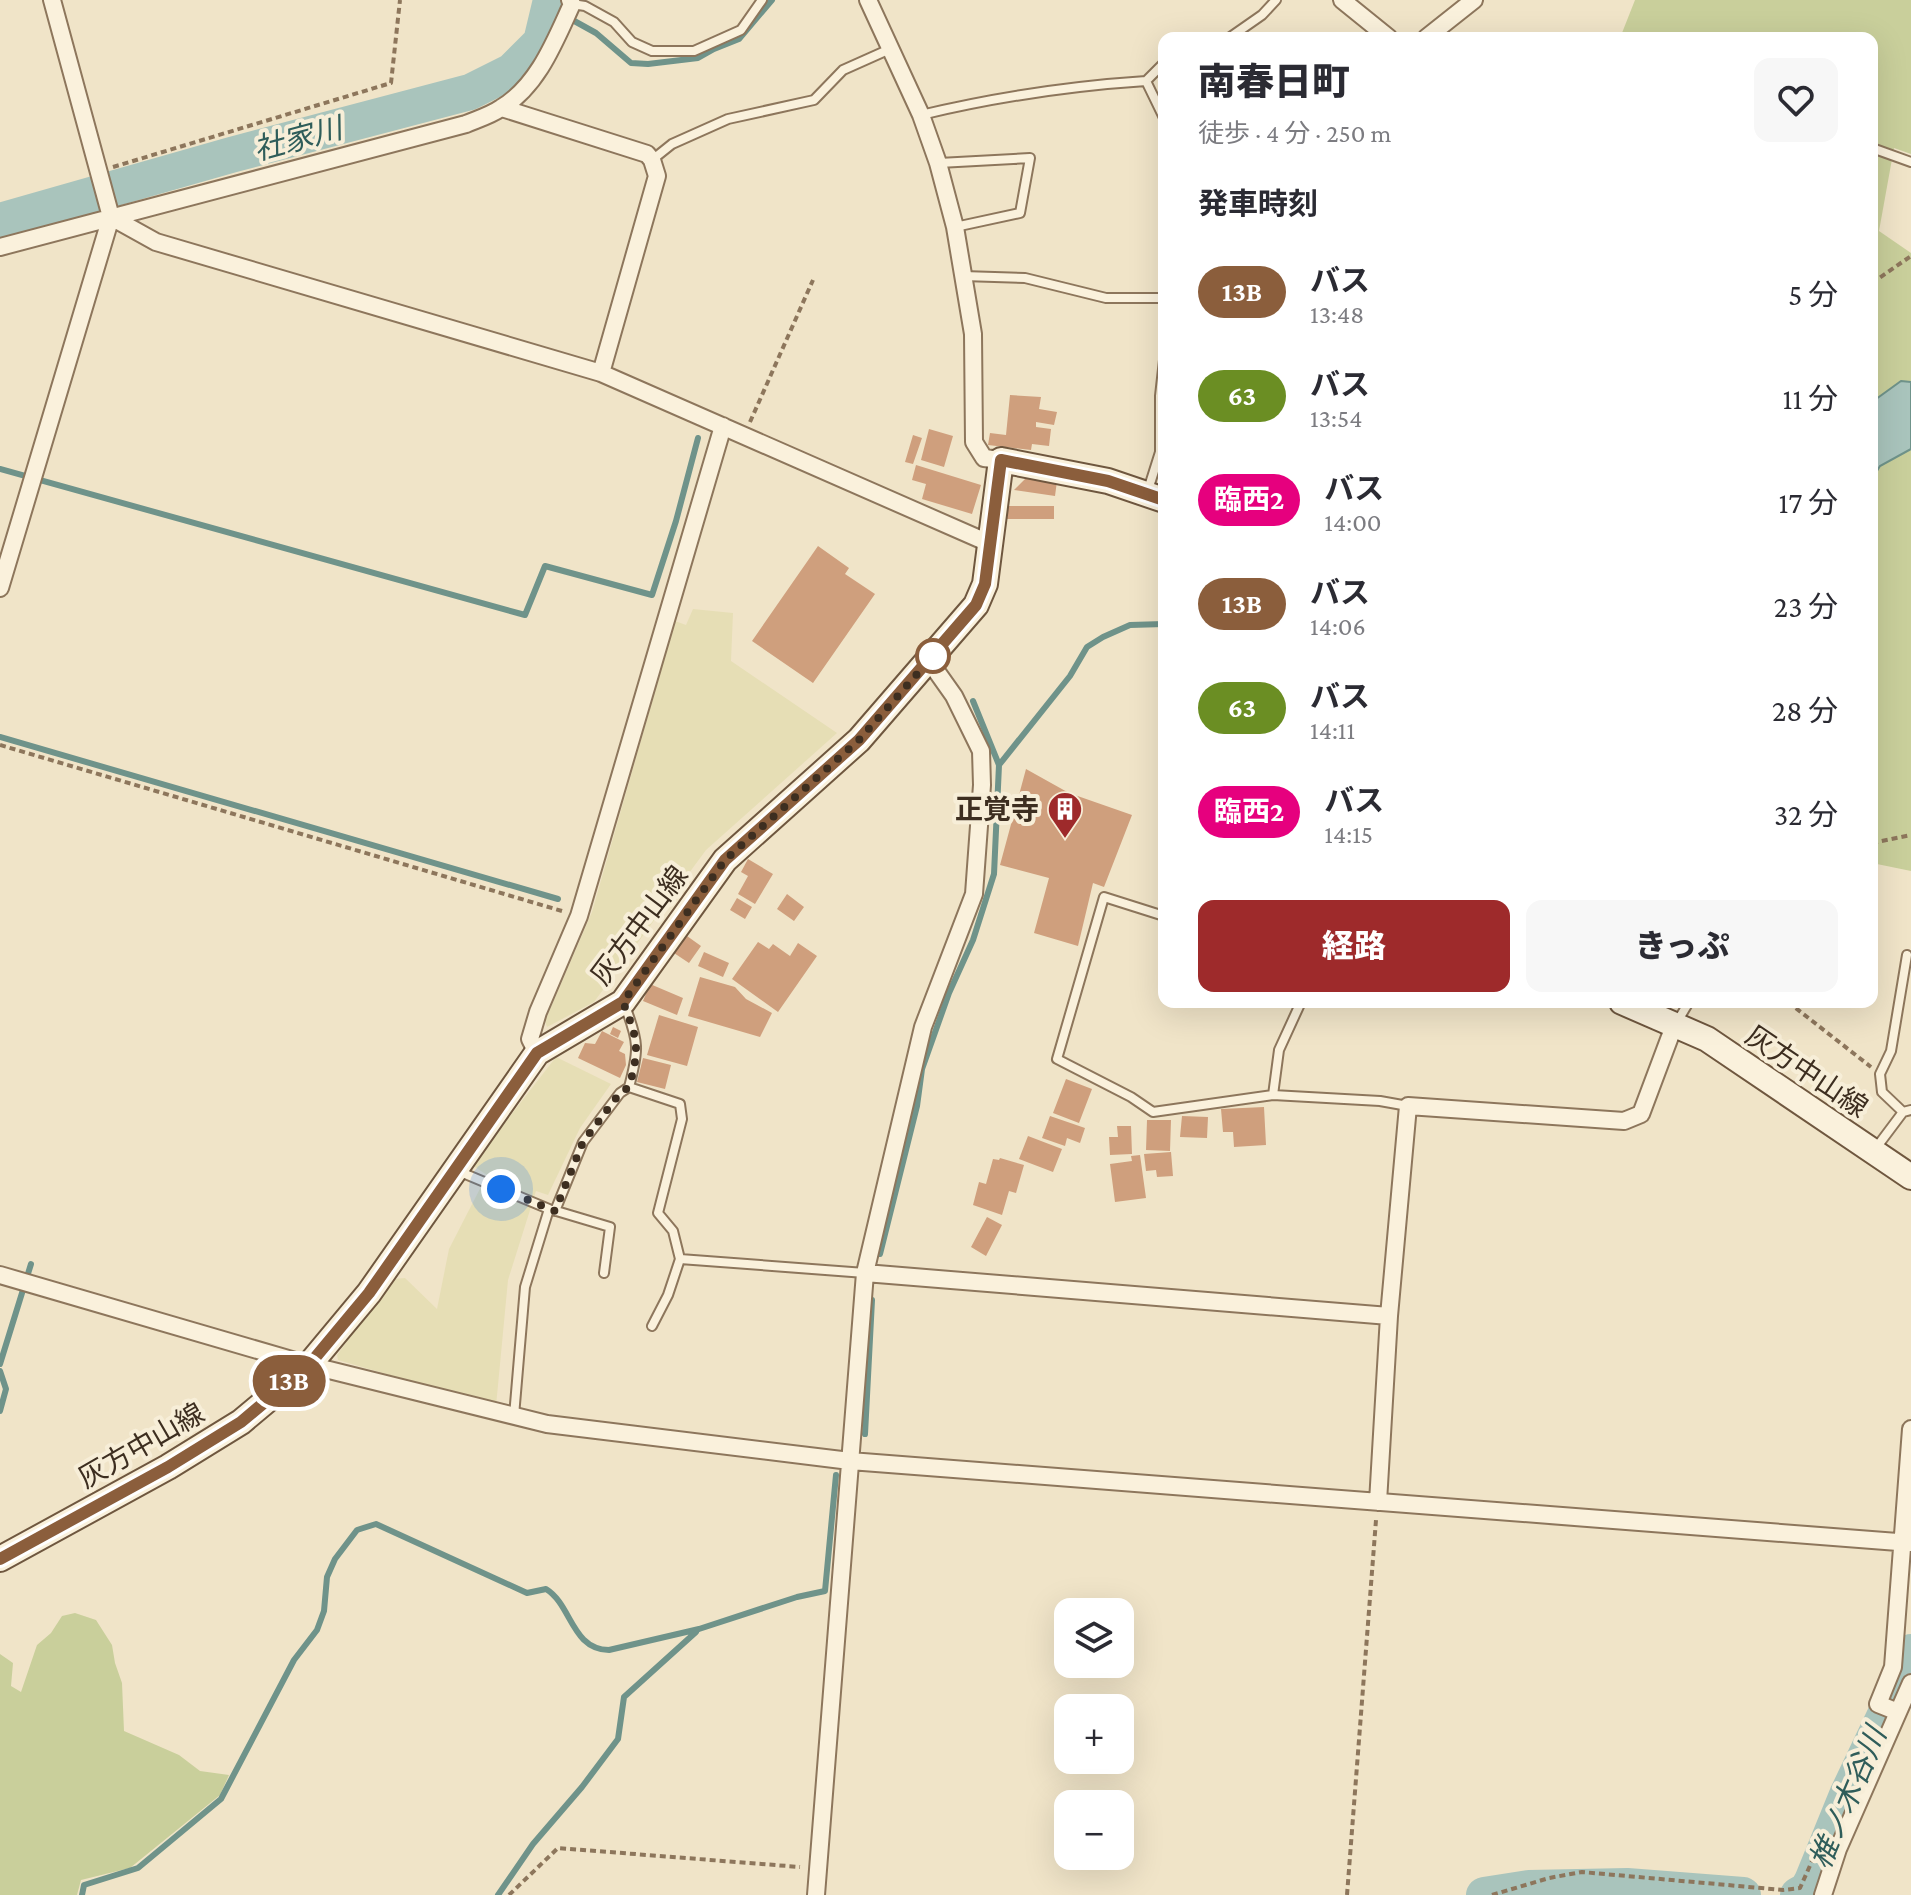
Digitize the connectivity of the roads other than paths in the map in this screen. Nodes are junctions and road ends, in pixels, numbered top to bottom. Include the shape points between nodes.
1 (52, 0) edge
2 (762, 0) edge
3 (868, 0) edge
4 (1276, 0) edge
5 (1342, 0) edge
6 (1474, 0) edge
7 (571, 2) edge
8 (1238, 32) edge
9 (1382, 32) edge
10 (1434, 32) edge
11 (890, 49) junction
12 (1158, 69) edge
13 (1146, 81) junction
14 (1158, 106) edge
15 (502, 108) junction
16 (921, 115) junction
17 (1878, 150) edge
18 (652, 160) junction
19 (1911, 162) edge
20 (938, 163) junction
21 (111, 217) junction
22 (955, 227) junction
23 (0, 247) edge
24 (963, 276) junction
25 (1158, 298) edge
26 (601, 373) junction
27 (723, 426) junction
28 (1001, 460) junction
29 (1158, 470) edge
30 (1155, 497) edge
31 (991, 544) junction
32 (0, 588) edge
33 (933, 657) junction
34 (1158, 914) edge
35 (1907, 955) dead end
36 (623, 1002) junction
37 (1298, 1008) edge
38 (1635, 1008) edge
39 (1685, 1008) edge
40 (1674, 1026) junction
41 (537, 1053) junction
42 (629, 1087) junction
43 (1273, 1095) junction
44 (1408, 1106) junction
45 (1907, 1111) edge
46 (1874, 1152) junction
47 (454, 1170) junction
48 (1911, 1177) edge
49 (552, 1210) junction
50 (680, 1259) junction
51 (604, 1273) dead end
52 (865, 1273) junction
53 (0, 1275) edge
54 (1389, 1316) junction
55 (652, 1326) dead end
56 (309, 1365) junction
57 (514, 1416) junction
58 (1911, 1429) edge
59 (850, 1461) junction
60 (1378, 1502) junction
61 (1907, 1542) edge
62 (0, 1559) edge
63 (1911, 1683) edge
64 (1898, 1712) junction
65 (816, 1895) edge
66 (1823, 1895) edge

1 - 21 street
2 - 7 lane via 741,30 694,51 652,51 632,42 614,22
3 - 11 street
4 - 8 lane
5 - 9 street
6 - 10 street
7 - 15 street via 548,55 525,88
11 - 16 street
11 - 18 lane via 843,70 814,100 728,119 672,144
12 - 13 lane
13 - 14 lane
13 - 16 lane via 990,98
15 - 18 street via 647,154
15 - 21 street via 466,124
16 - 20 street
17 - 19 lane
18 - 26 street via 657,176
20 - 22 street
20 - 22 lane via 1030,158 1020,213
21 - 23 street
21 - 26 street via 156,242
21 - 32 street
22 - 24 street
24 - 25 lane via 1025,278 1106,298
24 - 28 street via 973,334 974,442 984,458
26 - 27 street
27 - 31 street
27 - 41 street via 579,916 538,1012 530,1039
28 - 30 main road via 1108,481
28 - 31 main road, 灰方中山線
29 - 30 lane
31 - 33 main road, 灰方中山線 via 983,593
33 - 36 main road, 灰方中山線 via 859,740 725,860
33 - 52 street via 981,751 974,894 923,1027
34 - 43 lane via 1104,897 1057,1059 1153,1112
35 - 45 lane via 1891,1051 1880,1074 1882,1092
36 - 41 main road, 灰方中山線
36 - 42 lane via 638,1056
37 - 43 lane via 1279,1050
38 - 40 main road, 灰方中山線
39 - 40 lane
40 - 44 street via 1641,1114 1624,1121
40 - 46 main road, 灰方中山線 via 1707,1039
41 - 47 main road, 灰方中山線
42 - 49 lane via 583,1142
42 - 50 lane via 680,1104 682,1119 658,1213 673,1231
43 - 44 lane
44 - 54 street
45 - 46 lane
46 - 48 main road, 灰方中山線
47 - 49 lane
47 - 56 main road, 灰方中山線 via 369,1293
49 - 51 lane via 610,1227
49 - 57 lane via 525,1287
50 - 52 lane
50 - 55 lane
52 - 54 street
52 - 59 street
53 - 56 street
54 - 60 street
56 - 57 street
56 - 62 main road, 灰方中山線 via 241,1422
57 - 59 street
58 - 61 street
59 - 60 street
59 - 65 street
60 - 61 street
61 - 64 street via 1893,1667 1878,1704
63 - 64 street
64 - 66 street

